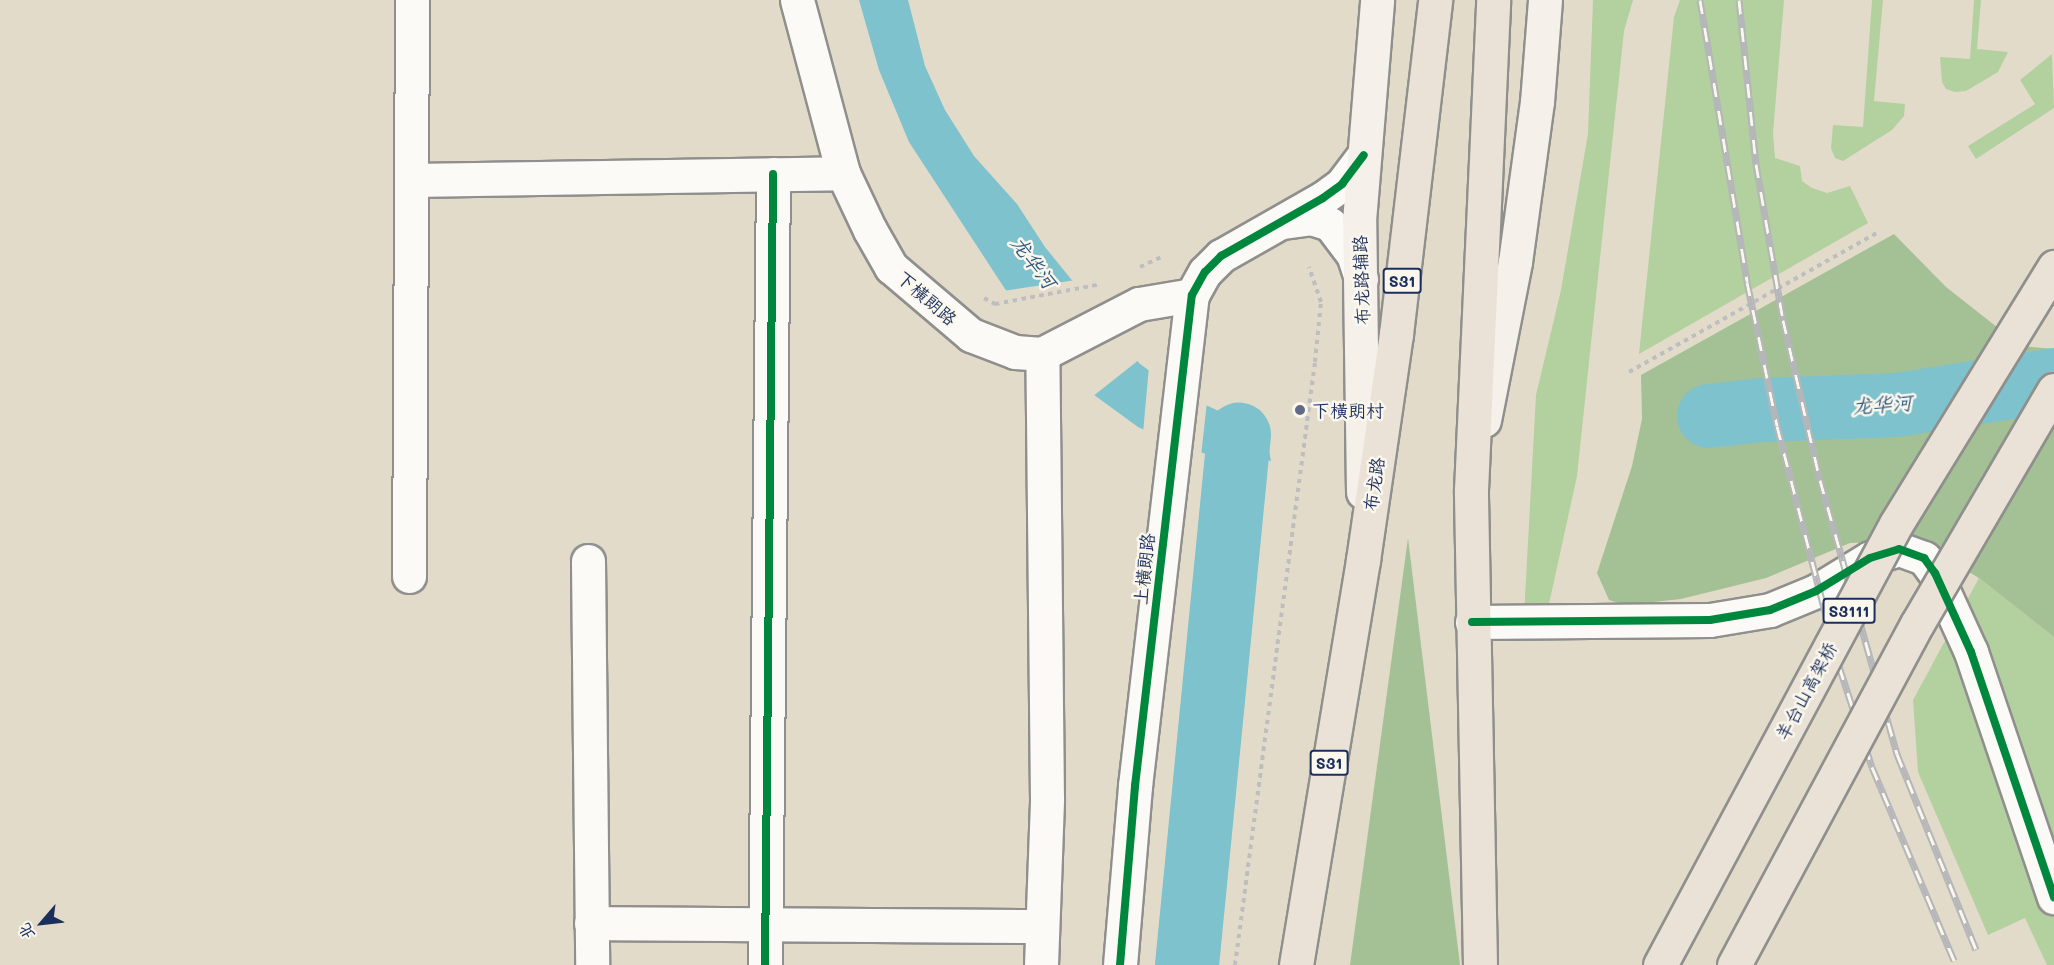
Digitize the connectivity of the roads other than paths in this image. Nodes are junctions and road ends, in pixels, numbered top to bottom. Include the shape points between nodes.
1 (412, 0) edge
2 (796, 0) edge
3 (1377, 0) edge
4 (1435, 0) edge
5 (1493, 0) edge
6 (1545, 0) edge
7 (1364, 155) junction
8 (843, 173) junction
9 (773, 174) junction
10 (412, 180) junction
11 (1281, 223) junction
12 (2054, 267) edge
13 (1361, 279) junction
14 (1192, 295) junction
15 (1042, 354) junction
16 (2054, 390) edge
17 (1471, 490) junction
18 (588, 561) dead end
19 (1363, 561) junction
20 (409, 576) dead end
21 (1472, 622) junction
22 (2054, 897) edge
23 (591, 923) junction
24 (766, 924) junction
25 (1041, 926) junction
26 (592, 965) edge
27 (765, 965) edge
28 (1041, 965) edge
29 (1120, 965) edge
30 (1296, 965) edge
31 (1480, 965) edge
32 (1660, 965) edge
33 (1734, 965) edge

1 - 10 street
2 - 8 street, 下横朗路
3 - 7 main road, 布龙路辅路
4 - 19 main road, 布龙路 / S31 via 1396,334
5 - 17 main road
6 - 17 main road via 1537,102 1515,262
7 - 11 street, 上横朗路 via 1342,184
7 - 13 main road, 布龙路辅路 via 1359,221
8 - 9 street
8 - 15 street, 下横朗路 via 870,230 899,274 971,335 1015,352
9 - 10 street
9 - 24 street
10 - 20 street
11 - 13 street via 1311,218 1330,224 1353,254
11 - 14 street, 上横朗路 via 1221,256 1205,272
12 - 32 main road, 羊台山高架桥 / S3111, bridge via 1896,524
13 - 19 main road, 布龙路辅路
14 - 15 street via 1139,304
14 - 29 street, 上横朗路
15 - 25 street via 1047,799
16 - 33 main road, bridge via 1917,624
17 - 21 main road
18 - 23 street
19 - 30 main road, 布龙路 / S31
21 - 22 street via 1710,620 1770,610 1816,591 1870,558 1899,549 1924,558 1935,573 1971,652
21 - 31 main road
23 - 24 street
23 - 26 street
24 - 25 street
24 - 27 street
25 - 28 street

